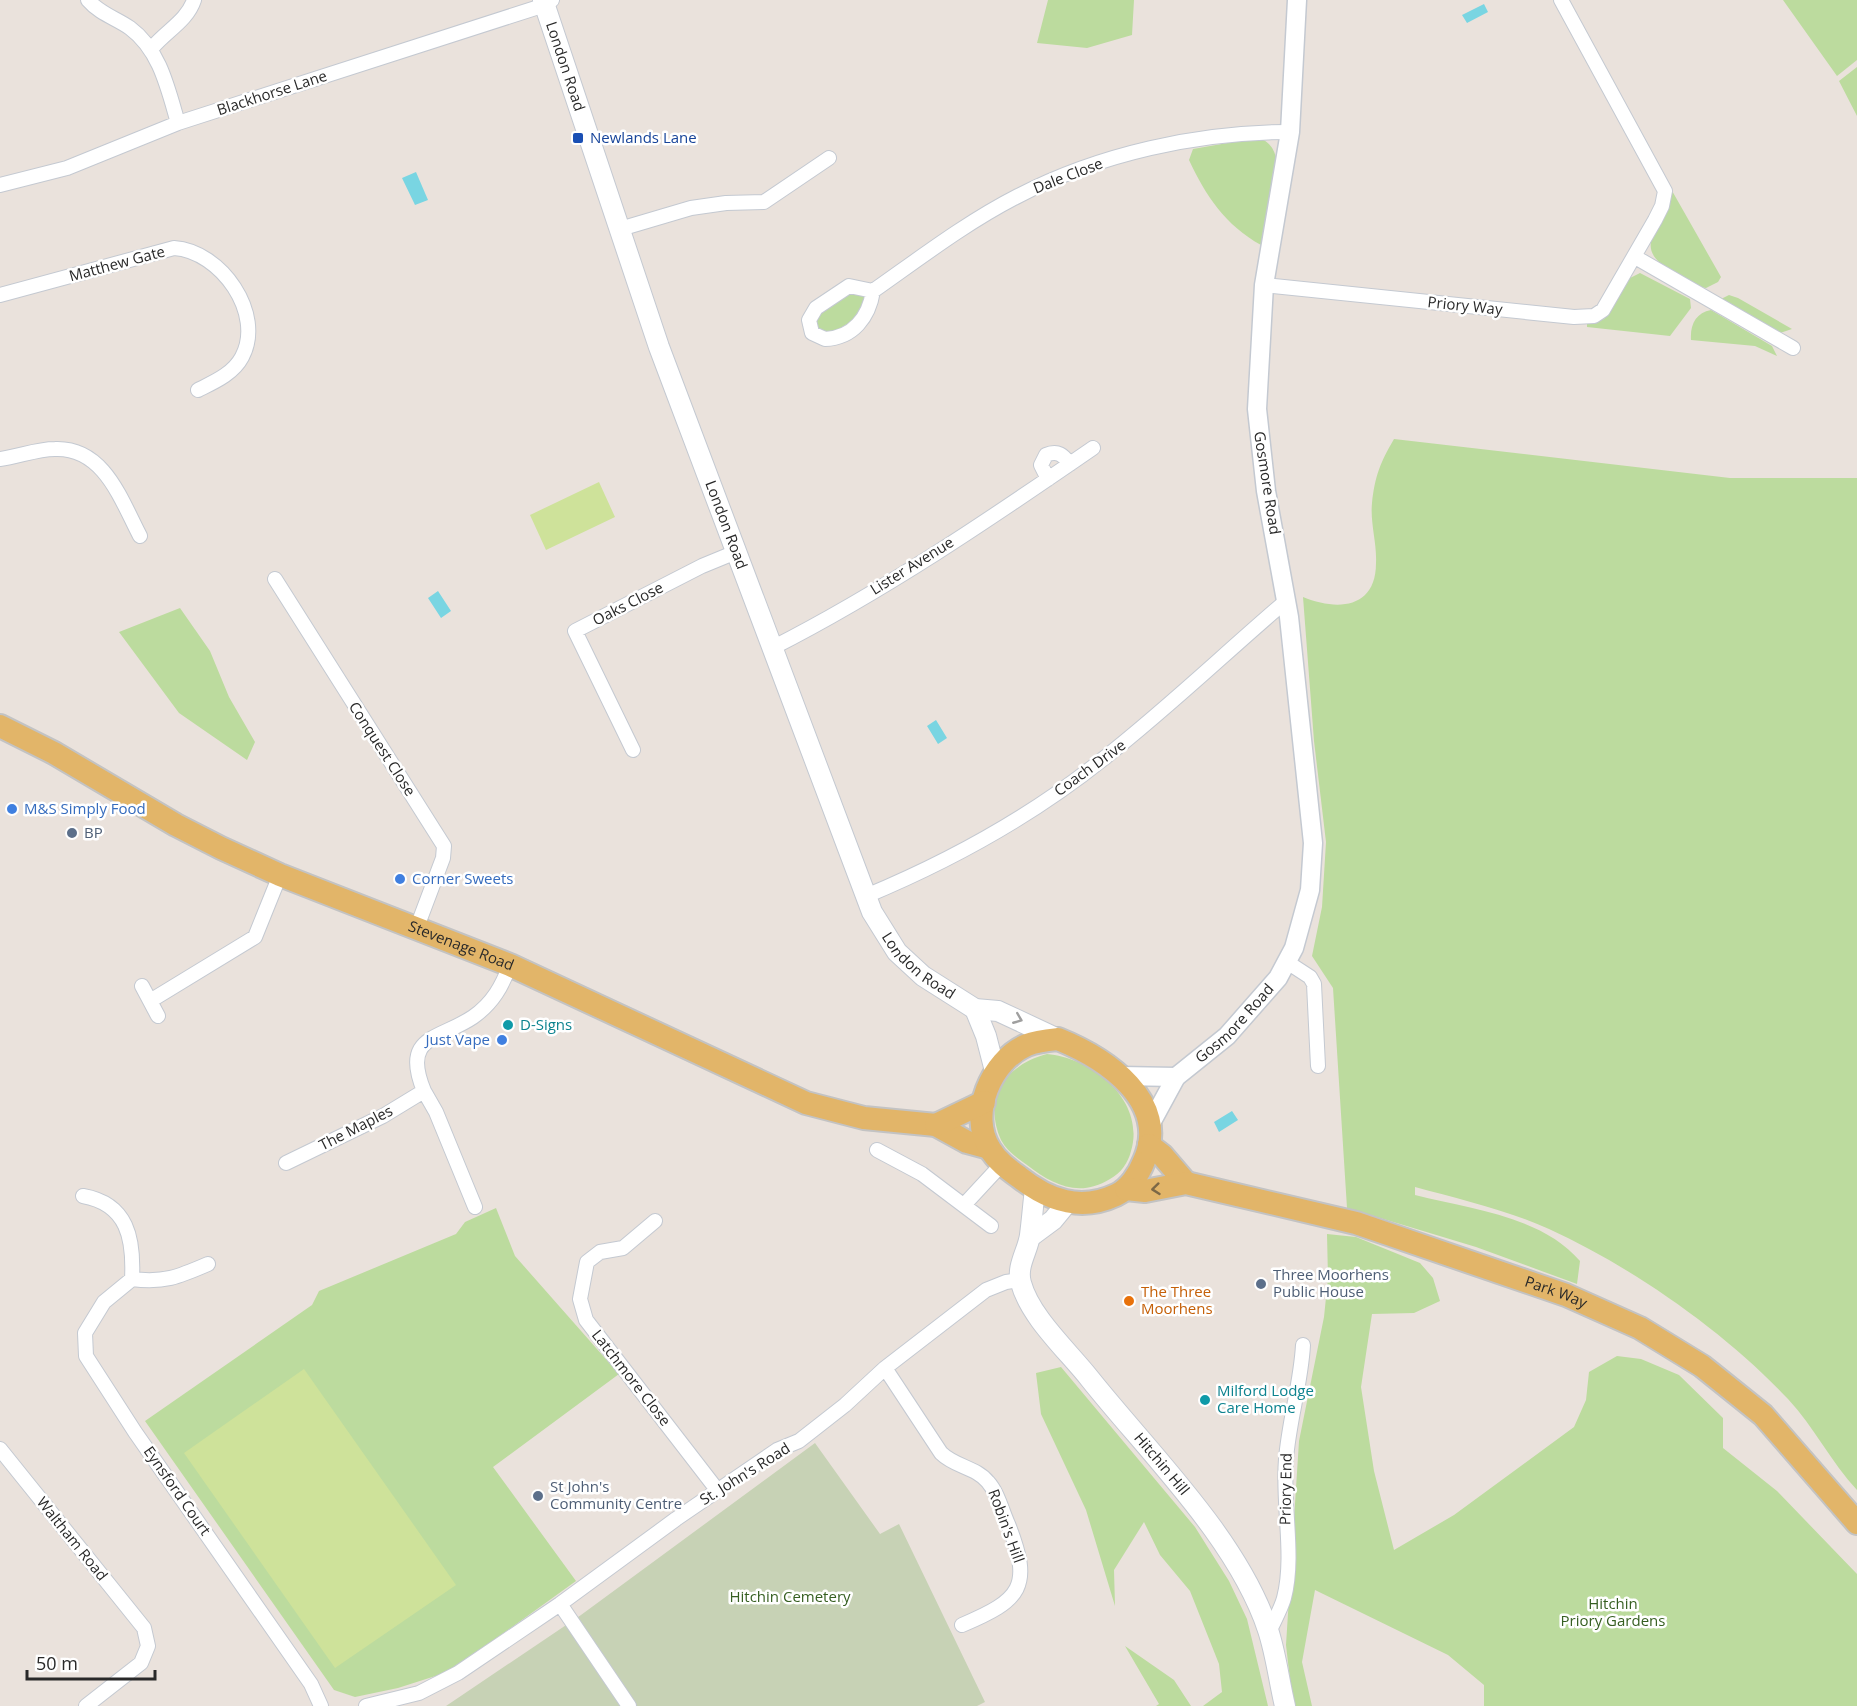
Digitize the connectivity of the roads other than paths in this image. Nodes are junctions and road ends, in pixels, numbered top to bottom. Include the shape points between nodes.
1 (87, 0) edge
2 (194, 0) edge
3 (1297, 0) edge
4 (1561, 0) edge
5 (547, 2) edge
6 (152, 48) junction
7 (178, 123) junction
8 (1290, 132) junction
9 (829, 158) dead end
10 (0, 185) edge
11 (620, 229) junction
12 (1635, 257) junction
13 (1264, 285) junction
14 (873, 291) junction
15 (0, 295) edge
16 (1793, 348) dead end
17 (198, 390) dead end
18 (1093, 448) dead end
19 (0, 459) edge
20 (1070, 464) junction
21 (1048, 479) junction
22 (140, 536) dead end
23 (736, 552) junction
24 (275, 579) dead end
25 (1286, 601) junction
26 (772, 648) junction
27 (0, 726) edge
28 (633, 750) dead end
29 (280, 875) junction
30 (867, 896) junction
31 (417, 927) junction
32 (1287, 962) junction
33 (510, 965) junction
34 (142, 986) dead end
35 (150, 1000) junction
36 (975, 1009) junction
37 (158, 1016) dead end
38 (1058, 1039) junction
39 (1318, 1066) dead end
40 (995, 1071) junction
41 (1121, 1076) junction
42 (1176, 1077) junction
43 (424, 1091) junction
44 (984, 1102) junction
45 (936, 1125) junction
46 (1150, 1134) junction
47 (877, 1150) dead end
48 (995, 1156) junction
49 (286, 1163) dead end
50 (1186, 1183) junction
51 (1125, 1189) junction
52 (1035, 1190) junction
53 (83, 1196) dead end
54 (1067, 1203) junction
55 (963, 1205) junction
56 (475, 1207) dead end
57 (655, 1221) dead end
58 (991, 1226) dead end
59 (1030, 1238) junction
60 (208, 1264) dead end
61 (132, 1279) junction
62 (1020, 1280) junction
63 (1304, 1345) dead end
64 (885, 1368) junction
65 (0, 1449) edge
66 (718, 1491) junction
67 (1857, 1523) edge
68 (560, 1604) junction
69 (962, 1625) dead end
70 (1269, 1632) junction
71 (86, 1706) edge
72 (321, 1706) edge
73 (366, 1706) edge
74 (629, 1706) edge
75 (1285, 1706) edge

1 - 6 street via 107,17 129,27
2 - 6 street via 190,13
3 - 8 street, Gosmore Road
4 - 12 street, Priory Way via 1663,183 1662,206
5 - 7 street, Blackhorse Lane
5 - 11 main road, London Road
6 - 7 street
7 - 10 street, Blackhorse Lane via 77,164
8 - 13 street, Gosmore Road
8 - 14 street, Dale Close via 1225,135 1161,147 1064,175 985,215
9 - 11 street via 764,202 691,208
11 - 23 main road, London Road via 658,347
12 - 13 street, Priory Way via 1603,310 1586,318
12 - 16 street
13 - 25 street, Gosmore Road via 1257,409 1266,491
14 - 14 street via 868,313 855,326 830,339 812,333 809,320 816,308 849,286
15 - 17 street, Matthew Gate via 174,248 203,255 221,269 249,324 241,359 225,375
18 - 20 street, Lister Avenue
19 - 22 street via 56,448 91,459 108,477
20 - 21 street, Lister Avenue
20 - 21 street via 1062,455 1046,455 1041,465
21 - 26 street, Lister Avenue via 849,605
23 - 26 main road, London Road
23 - 28 street, Oaks Close via 575,632
24 - 31 street, Conquest Close via 444,846
25 - 30 street, Coach Drive via 1148,724 1064,788 953,855
25 - 32 street, Gosmore Road via 1313,843 1307,908
26 - 30 main road, London Road
27 - 29 main road, Stevenage Road via 176,825
29 - 31 main road, Stevenage Road
29 - 35 street via 255,937
30 - 36 main road, London Road via 887,939 907,963
31 - 33 main road, Stevenage Road
32 - 39 street via 1314,984
32 - 42 street, Gosmore Road via 1268,993 1227,1036
33 - 43 street via 501,989 485,1008 431,1037 419,1048 417,1063
33 - 45 main road, Stevenage Road via 806,1103 864,1118
34 - 35 street
35 - 37 street
36 -> 38 main road, London Road via 998,1011
36 - 40 main road
38 - 40 main road via 1026,1046
38 - 41 main road via 1078,1047
40 - 44 main road
41 - 42 street
41 - 46 main road via 1140,1098
42 - 46 street, Gosmore Road
43 - 49 street, The Maples via 383,1116
43 - 56 street
44 - 45 main road
44 - 48 main road via 982,1117
45 - 48 main road, Stevenage Road
46 - 50 main road
46 - 51 main road via 1141,1168
47 - 55 street via 922,1174
48 - 52 main road
48 - 55 street
50 -> 51 main road, Park Way via 1145,1191
50 - 67 main road, Park Way via 1356,1223 1566,1295 1640,1328 1702,1366 1763,1415
51 - 54 main road via 1101,1200
52 - 54 main road
52 - 59 main road
53 - 61 street via 104,1202 122,1217 129,1240
54 - 59 main road
55 - 58 street
57 - 66 street, Latchmore Close via 623,1248 600,1252 587,1262 580,1299 586,1320
59 - 62 main road
60 - 61 street via 175,1279
61 - 72 street, Eynsford Court via 104,1302 85,1333 86,1356 128,1423 311,1684
62 - 64 street, St. John's Road via 986,1290
62 - 70 main road, Hitchin Hill via 1024,1294 1045,1325 1163,1465 1220,1540 1244,1578
63 - 70 street, Priory End via 1289,1426 1283,1489 1288,1566 1284,1599
64 - 66 street, St. John's Road via 799,1441 777,1450
64 - 69 street, Robin's Hill via 941,1453 989,1482 1019,1556 1022,1576 1015,1592 991,1612
65 - 71 street, Waltham Road via 144,1628 148,1646 141,1663
66 - 68 street, St. John's Road
68 - 73 street, St. John's Road via 438,1684 401,1699
68 - 74 street
70 - 75 main road, Hitchin Hill

